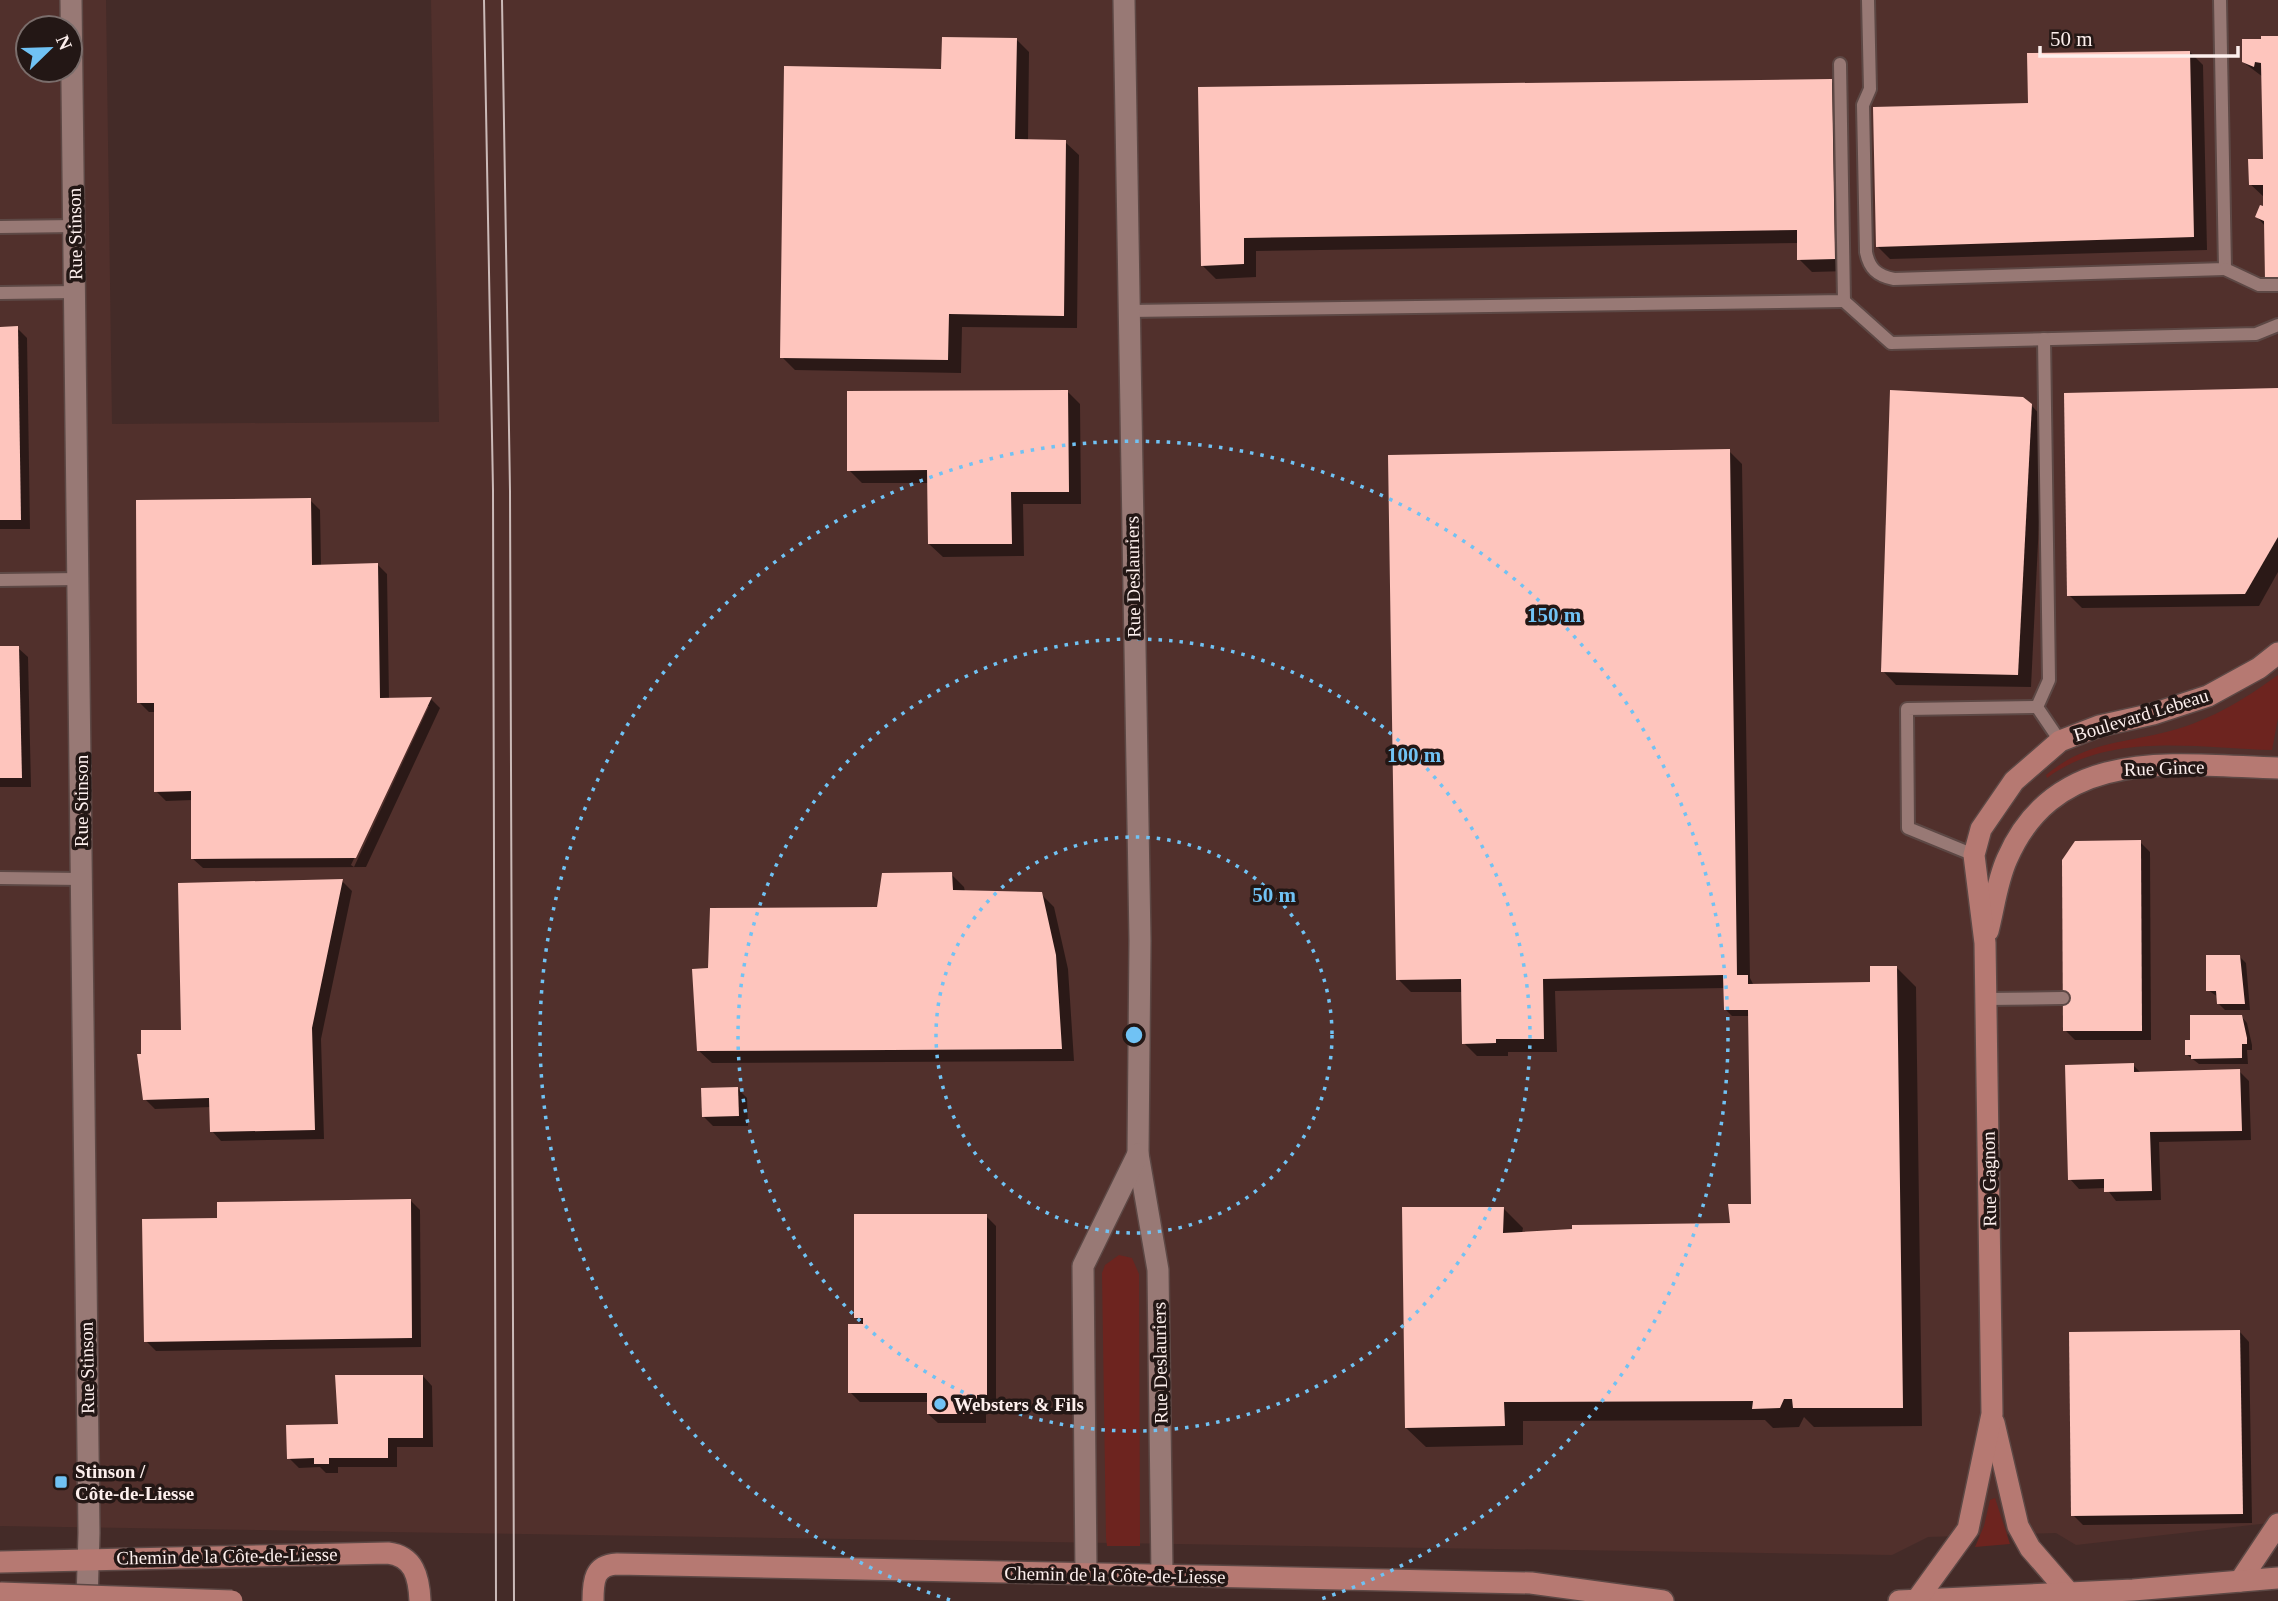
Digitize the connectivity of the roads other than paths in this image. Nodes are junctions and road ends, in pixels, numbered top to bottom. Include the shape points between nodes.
1 (71, 0) edge
2 (1124, 0) edge
3 (1868, 0) edge
4 (2220, 0) edge
5 (1840, 64) dead end
6 (75, 226) junction
7 (0, 227) edge
8 (2225, 268) junction
9 (2278, 285) edge
10 (76, 292) junction
11 (0, 293) edge
12 (1844, 301) junction
13 (1129, 311) junction
14 (2278, 325) edge
15 (2044, 339) junction
16 (78, 579) junction
17 (0, 580) edge
18 (2278, 653) edge
19 (2038, 707) junction
20 (2060, 741) junction
21 (2278, 768) edge
22 (1974, 855) junction
23 (0, 878) edge
24 (81, 878) junction
25 (1985, 943) junction
26 (2063, 998) dead end
27 (1986, 999) junction
28 (1138, 1154) junction
29 (1992, 1414) junction
30 (2278, 1524) edge
31 (90, 1560) junction
32 (0, 1562) edge
33 (1086, 1572) junction
34 (1163, 1574) junction
35 (2278, 1578) edge
36 (2240, 1581) junction
37 (0, 1593) edge
38 (2069, 1593) junction
39 (86, 1601) edge
40 (232, 1601) edge
41 (420, 1601) edge
42 (593, 1601) edge
43 (1663, 1601) edge
44 (1899, 1601) edge
45 (1916, 1601) edge

1 - 6 street, Rue Stinson
2 - 13 street, Rue Deslauriers
3 - 8 lane via 1870,89 1863,105 1866,252 1877,273 1894,279
4 - 8 lane
5 - 12 lane
6 - 7 lane
6 - 10 street, Rue Stinson
8 - 9 lane via 2259,285
10 - 11 lane
10 - 16 street, Rue Stinson
12 - 13 lane
12 - 15 lane via 1891,343
13 - 28 street, Rue Deslauriers via 1140,941
14 - 15 lane via 2256,334
15 - 19 lane via 2049,680
16 - 17 lane
16 - 24 street, Rue Stinson
18 - 20 street, Boulevard Lebeau via 2208,696
19 - 20 lane
19 - 22 lane via 1907,709 1908,828
20 - 22 street, Boulevard Lebeau via 2030,764 1998,802 1981,829
21 - 25 street, Rue Gince via 2132,766 2075,783 2039,811 2006,860
22 - 25 street, Boulevard Lebeau
23 - 24 lane
24 - 31 street, Rue Stinson
25 - 27 street, Rue Gagnon
26 - 27 lane
27 - 29 street, Rue Gagnon
28 - 33 street, Rue Deslauriers via 1083,1266
28 - 34 street, Rue Deslauriers via 1158,1270
29 - 38 street, Rue Gagnon via 2018,1526 2030,1548
29 - 45 street, Rue Gagnon via 1968,1529
30 - 36 street
31 - 32 street, Chemin de la Côte-de-Liesse
31 - 39 street, Rue Stinson
31 - 41 street, Chemin de la Côte-de-Liesse via 387,1553 401,1555 414,1568
33 - 34 street, Chemin de la Côte-de-Liesse
33 - 42 street, Chemin de la Côte-de-Liesse via 611,1564 595,1577
34 - 43 street, Chemin de la Côte-de-Liesse via 1531,1583
35 - 36 street
36 - 38 street
37 - 40 street, Chemin de la Côte-de-Liesse, bridge
38 - 45 street
44 - 45 street

